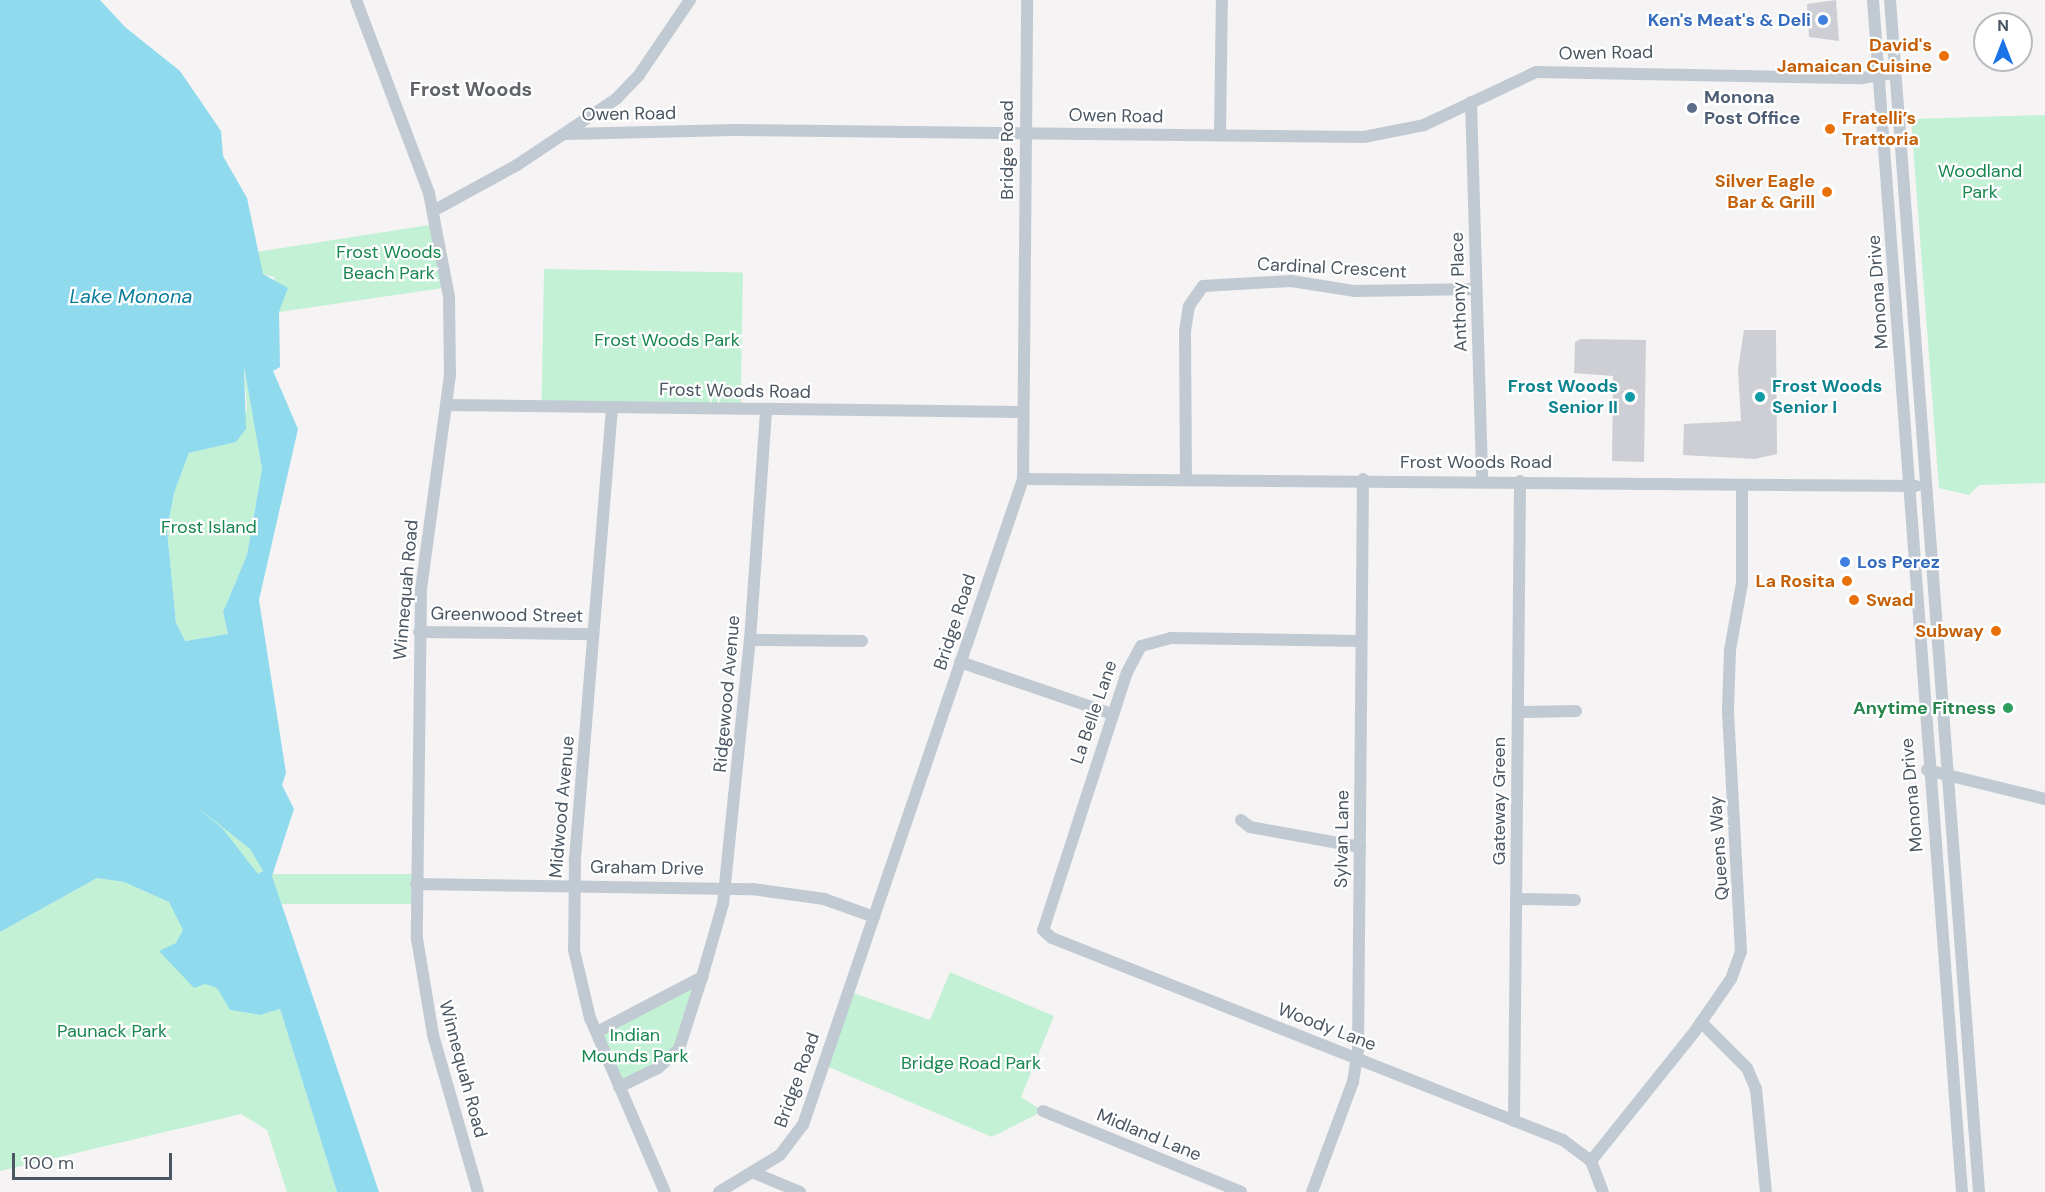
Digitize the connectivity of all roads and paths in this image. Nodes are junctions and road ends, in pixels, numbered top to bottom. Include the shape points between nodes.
1 (356, 0) edge
2 (690, 0) edge
3 (1027, 0) edge
4 (1222, 0) edge
5 (1873, 0) edge
6 (1890, 0) edge
7 (1895, 73) junction
8 (1876, 74) junction
9 (616, 99) junction
10 (1471, 102) junction
11 (603, 131) junction
12 (1025, 133) junction
13 (566, 134) junction
14 (1220, 135) junction
15 (433, 211) junction
16 (1476, 289) junction
17 (446, 405) junction
18 (612, 408) junction
19 (766, 410) junction
20 (1023, 412) junction
21 (1186, 478) junction
22 (1023, 479) junction
23 (1362, 479) junction
24 (1482, 481) junction
25 (1520, 481) junction
26 (1742, 485) junction
27 (1910, 486) junction
28 (1928, 486) junction
29 (420, 632) junction
30 (593, 634) junction
31 (750, 640) junction
32 (862, 641) dead end
33 (1361, 642) junction
34 (960, 662) junction
35 (1576, 711) dead end
36 (1518, 712) junction
37 (1112, 714) junction
38 (1927, 770) junction
39 (1948, 773) junction
40 (2045, 799) edge
41 (1241, 820) dead end
42 (1360, 847) junction
43 (416, 884) junction
44 (574, 885) junction
45 (728, 887) junction
46 (1517, 899) junction
47 (1575, 900) dead end
48 (874, 917) junction
49 (1046, 933) joint
50 (702, 977) junction
51 (1701, 1022) junction
52 (597, 1032) junction
53 (1357, 1058) junction
54 (619, 1087) junction
55 (1043, 1111) dead end
56 (1514, 1121) junction
57 (1591, 1161) junction
58 (752, 1172) junction
59 (478, 1192) edge
60 (665, 1192) edge
61 (719, 1192) edge
62 (800, 1192) edge
63 (1241, 1192) edge
64 (1312, 1192) edge
65 (1603, 1192) edge
66 (1766, 1192) edge
67 (1962, 1192) edge
68 (1978, 1192) edge

1 - 15 street, Winnequah Road
2 - 9 street via 639,75
3 - 12 street, Bridge Road
4 - 14 street
5 - 8 street, Monona Drive
6 - 7 street, Monona Drive
7 - 8 street, Owen Road
7 - 28 street, Monona Drive
8 - 10 street, Owen Road via 1536,72
8 - 27 street, Monona Drive
9 - 11 street
9 - 13 street
10 - 14 street, Owen Road via 1424,125 1384,135
10 - 16 street, Anthony Place
11 - 12 street, Owen Road
11 - 13 street, Owen Road
12 - 14 street, Owen Road
12 - 20 street, Bridge Road
13 - 15 street, Owen Road
15 - 17 street, Winnequah Road via 449,297
16 - 21 street, Cardinal Crescent via 1354,291 1292,281 1203,286 1189,306 1185,331
16 - 24 street, Anthony Place
17 - 18 street, Frost Woods Road
17 - 29 street, Winnequah Road via 422,571
18 - 19 street, Frost Woods Road
18 - 30 street, Midwood Avenue
19 - 20 street, Frost Woods Road
19 - 31 street, Ridgewood Avenue
20 - 22 street, Bridge Road
21 - 22 street, Frost Woods Road
21 - 23 street, Frost Woods Road
22 - 34 street, Bridge Road
23 - 24 street, Frost Woods Road
23 - 33 street, Sylvan Lane
24 - 25 street, Frost Woods Road
25 - 26 street, Frost Woods Road
25 - 36 street, Gateway Green
26 - 27 street, Frost Woods Road
26 - 51 street, Queens Way via 1743,571 1730,650 1728,710 1743,942 1731,979
27 - 28 street, Frost Woods Road
27 - 38 street, Monona Drive
28 - 39 street, Monona Drive
29 - 30 street, Greenwood Street
29 - 43 street, Winnequah Road
30 - 44 street, Midwood Avenue
31 - 32 street
31 - 45 street, Ridgewood Avenue
33 - 37 street, La Belle Lane via 1150,642 1133,655
33 - 42 street, Sylvan Lane
34 - 37 street
34 - 48 street, Bridge Road
35 - 36 street
36 - 46 street, Gateway Green
37 - 49 street, La Belle Lane via 1045,915
38 - 39 street
38 - 67 street, Monona Drive
39 - 40 street
39 - 68 street, Monona Drive
41 - 42 street via 1250,827
42 - 53 street, Sylvan Lane
43 - 44 street, Graham Drive
43 - 59 street, Winnequah Road via 423,992
44 - 45 street, Graham Drive
44 - 52 street, Midwood Avenue via 574,950
45 - 48 street, Graham Drive via 813,897
45 - 50 street, Ridgewood Avenue
46 - 47 street
46 - 56 street, Gateway Green
48 - 58 street, Bridge Road via 803,1125 790,1147
49 - 53 street, Woody Lane
50 - 52 street
50 - 54 street, Ridgewood Avenue via 680,1049 658,1068
51 - 57 street, Queens Way
51 - 66 street via 1747,1068 1756,1089
52 - 54 street, Midwood Avenue
53 - 56 street, Woody Lane
53 - 64 street, Sylvan Lane
54 - 60 street, Midwood Avenue
55 - 63 street, Midland Lane
56 - 57 street, Woody Lane via 1563,1140
57 - 65 street
58 - 61 street, Bridge Road
58 - 62 street

